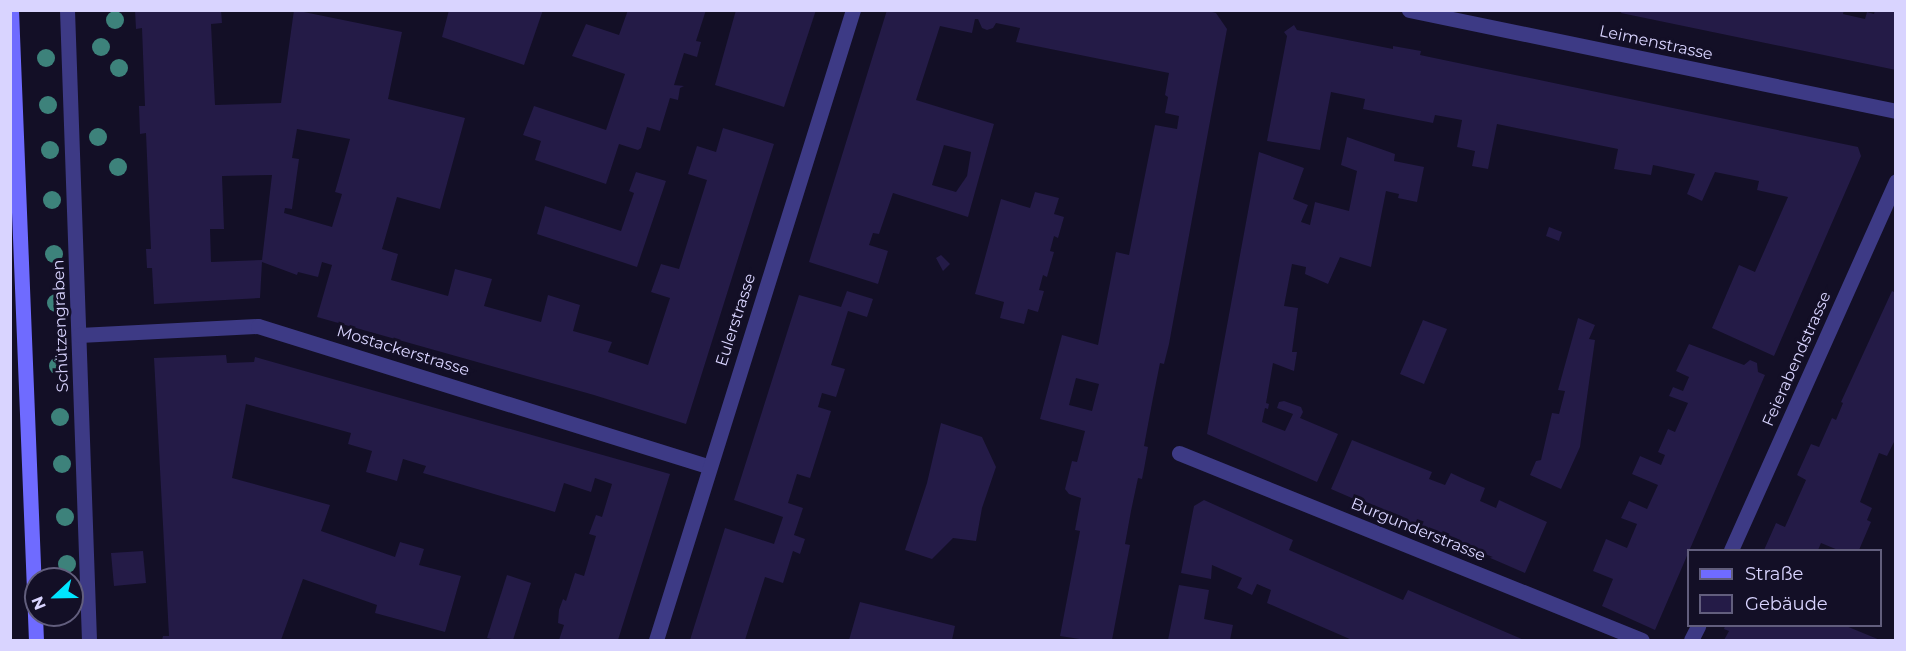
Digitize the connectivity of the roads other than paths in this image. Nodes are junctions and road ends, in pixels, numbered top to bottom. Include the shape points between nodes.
1 (11, 10) edge
2 (67, 10) edge
3 (853, 10) edge
4 (1409, 10) edge
5 (1896, 111) edge
6 (14, 161) edge
7 (1896, 181) edge
8 (80, 335) junction
9 (1179, 453) dead end
10 (708, 466) junction
11 (1731, 549) edge
12 (36, 640) edge
13 (89, 640) edge
14 (656, 640) edge
15 (1642, 640) edge

1 - 6 main road
2 - 8 street, Schützengraben
3 - 10 street, Eulerstrasse
4 - 5 street, Leimenstrasse
6 - 12 main road
7 - 11 street, Feierabendstrasse
8 - 10 street, Mostackerstrasse via 258,326
8 - 13 street, Schützengraben
9 - 15 street, Burgunderstrasse
10 - 14 street, Eulerstrasse

